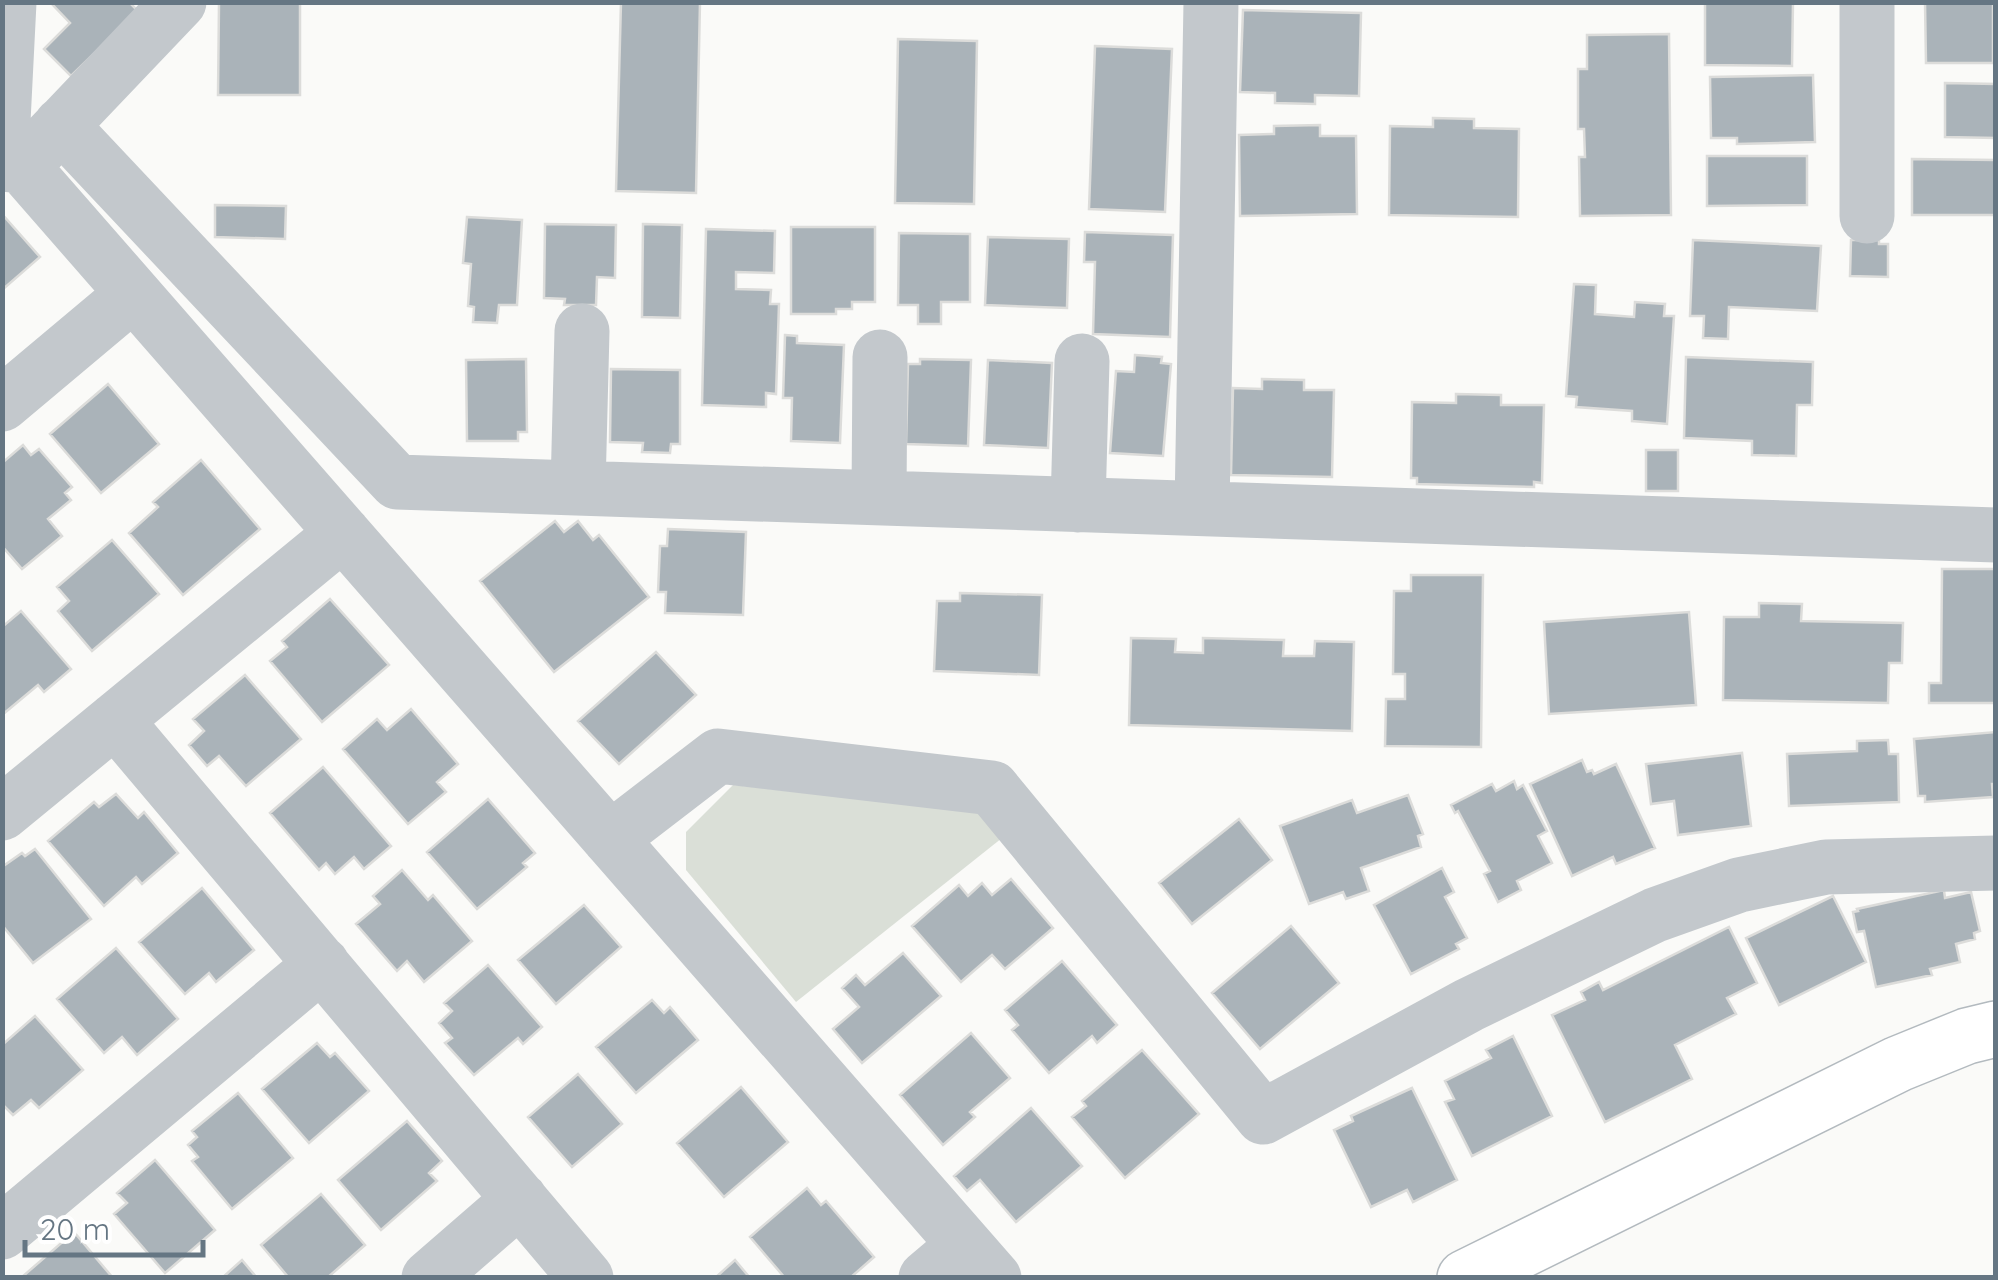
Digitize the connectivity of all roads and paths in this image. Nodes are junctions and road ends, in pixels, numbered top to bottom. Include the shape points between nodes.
1 (9, 2) edge
2 (179, 2) edge
3 (1211, 2) edge
4 (1867, 2) edge
5 (62, 125) junction
6 (9, 157) edge
7 (1867, 216) dead end
8 (134, 294) junction
9 (582, 331) dead end
10 (880, 358) dead end
11 (1082, 361) dead end
12 (2, 404) edge
13 (578, 488) junction
14 (879, 498) junction
15 (1078, 504) junction
16 (1202, 508) junction
17 (342, 533) junction
18 (1996, 535) edge
19 (115, 720) junction
20 (2, 813) edge
21 (610, 839) junction
22 (1996, 863) edge
23 (322, 964) junction
24 (1996, 1029) edge
25 (520, 1199) junction
26 (2, 1232) edge
27 (962, 1267) edge
28 (429, 1278) edge
29 (586, 1278) edge
30 (1465, 1278) edge

1 - 6 street
2 - 5 street
3 - 16 street
4 - 7 street
5 - 6 street
5 - 13 street via 397,482
6 - 8 street
8 - 12 street
8 - 17 street
9 - 13 street
10 - 14 street
11 - 15 street
13 - 14 street
14 - 15 street
15 - 16 street
16 - 18 street
17 - 19 street
17 - 21 street
19 - 20 street
19 - 23 street
21 - 22 street via 718,756 992,788 1263,1117 1469,1004 1654,915 1739,885 1826,867
21 - 27 street
23 - 25 street
23 - 26 street
24 - 30 street via 1898,1064
25 - 28 street
25 - 29 street

